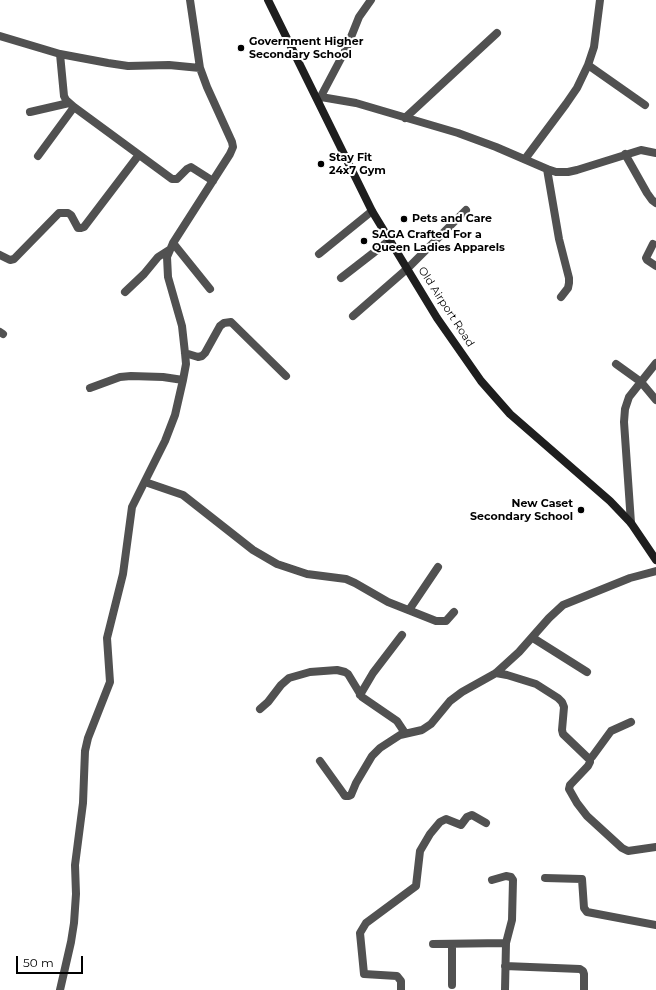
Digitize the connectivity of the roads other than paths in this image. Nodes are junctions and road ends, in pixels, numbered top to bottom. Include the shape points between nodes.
1 (190, 0) edge
2 (268, 0) edge
3 (371, 0) edge
4 (600, 0) edge
5 (497, 33) dead end
6 (0, 36) edge
7 (60, 54) junction
8 (588, 64) junction
9 (200, 68) junction
10 (319, 99) junction
11 (71, 105) junction
12 (645, 105) dead end
13 (30, 112) dead end
14 (405, 118) junction
15 (656, 153) edge
16 (625, 154) junction
17 (38, 156) dead end
18 (138, 156) junction
19 (524, 159) junction
20 (547, 169) junction
21 (213, 181) junction
22 (656, 203) edge
23 (466, 210) dead end
24 (372, 211) junction
25 (390, 240) junction
26 (654, 244) dead end
27 (171, 247) junction
28 (320, 254) dead end
29 (0, 255) edge
30 (656, 266) edge
31 (408, 268) junction
32 (341, 278) dead end
33 (210, 289) dead end
34 (125, 292) dead end
35 (561, 297) dead end
36 (353, 316) dead end
37 (185, 353) junction
38 (656, 363) edge
39 (616, 364) dead end
40 (286, 376) dead end
41 (183, 380) junction
42 (641, 382) junction
43 (90, 388) dead end
44 (656, 400) edge
45 (145, 482) junction
46 (631, 524) junction
47 (655, 555) edge
48 (438, 567) dead end
49 (656, 570) edge
50 (409, 610) junction
51 (454, 612) dead end
52 (402, 635) dead end
53 (533, 638) junction
54 (587, 672) dead end
55 (496, 673) junction
56 (360, 695) junction
57 (260, 709) dead end
58 (631, 722) dead end
59 (404, 733) junction
60 (590, 758) junction
61 (320, 762) dead end
62 (486, 823) dead end
63 (656, 847) edge
64 (544, 878) dead end
65 (492, 880) dead end
66 (656, 925) edge
67 (506, 943) junction
68 (433, 944) dead end
69 (452, 944) junction
70 (505, 966) junction
71 (452, 985) dead end
72 (60, 990) edge
73 (401, 990) edge
74 (505, 990) edge
75 (584, 990) edge

1 - 9 street
2 - 10 main road, Old Airport Road
3 - 10 street via 359,17 347,47
4 - 8 street via 594,47
5 - 14 street
6 - 7 street
7 - 9 street via 128,66 169,65
7 - 11 street via 64,96
8 - 12 street
8 - 19 street via 577,88
9 - 21 street via 233,147
10 - 14 street via 356,103
10 - 24 main road, Old Airport Road
11 - 13 street
11 - 17 street
11 - 18 street
14 - 19 street via 458,133
15 - 16 street via 641,150
16 - 20 street via 568,172
16 - 22 street via 647,193
18 - 21 street via 172,179 177,179 191,167
18 - 29 street via 84,227 78,228 70,215 59,213 14,259 10,260
19 - 20 street
20 - 35 street via 559,239 569,278 568,288
21 - 27 street
23 - 31 street
24 - 25 main road, Old Airport Road
24 - 28 street
25 - 31 main road, Old Airport Road
25 - 32 street
26 - 30 street via 646,258
27 - 33 street
27 - 34 street
27 - 37 street via 167,266 168,278 182,326
31 - 36 street
31 - 46 main road, Old Airport Road via 437,318 477,374 510,414 610,501
37 - 40 street via 202,356 220,326 231,322
37 - 41 street
38 - 42 street
39 - 42 street
41 - 43 street via 131,376
41 - 45 street via 175,415
42 - 44 street
42 - 46 street via 629,397 624,422
45 - 50 street via 182,495 253,550 277,564 307,574 346,579 388,602
45 - 72 street via 132,507 124,574 107,638 110,682 85,751 83,803 75,865 75,916
46 - 47 main road, Old Airport Road
48 - 50 street
49 - 53 street via 563,605
50 - 51 street via 442,622
52 - 56 street
53 - 54 street
53 - 55 street
55 - 59 street via 450,701 426,728
55 - 60 street via 536,684 558,698 564,707 563,734
56 - 57 street via 345,672 310,672 289,678
56 - 59 street via 396,721
58 - 60 street via 611,731
59 - 61 street via 386,743 372,756 349,796 345,796
60 - 63 street via 588,766 570,785 569,789 577,803 587,816 622,848 628,851
62 - 73 street via 472,815 461,825 446,819 440,822 420,851 416,886 366,922 360,933 364,974 397,976 401,981
64 - 66 street via 582,879 584,908 587,912
65 - 67 street via 506,876 513,880 512,920
67 - 69 street
67 - 70 street
68 - 69 street
69 - 71 street
70 - 74 street
70 - 75 street via 580,969 584,974

